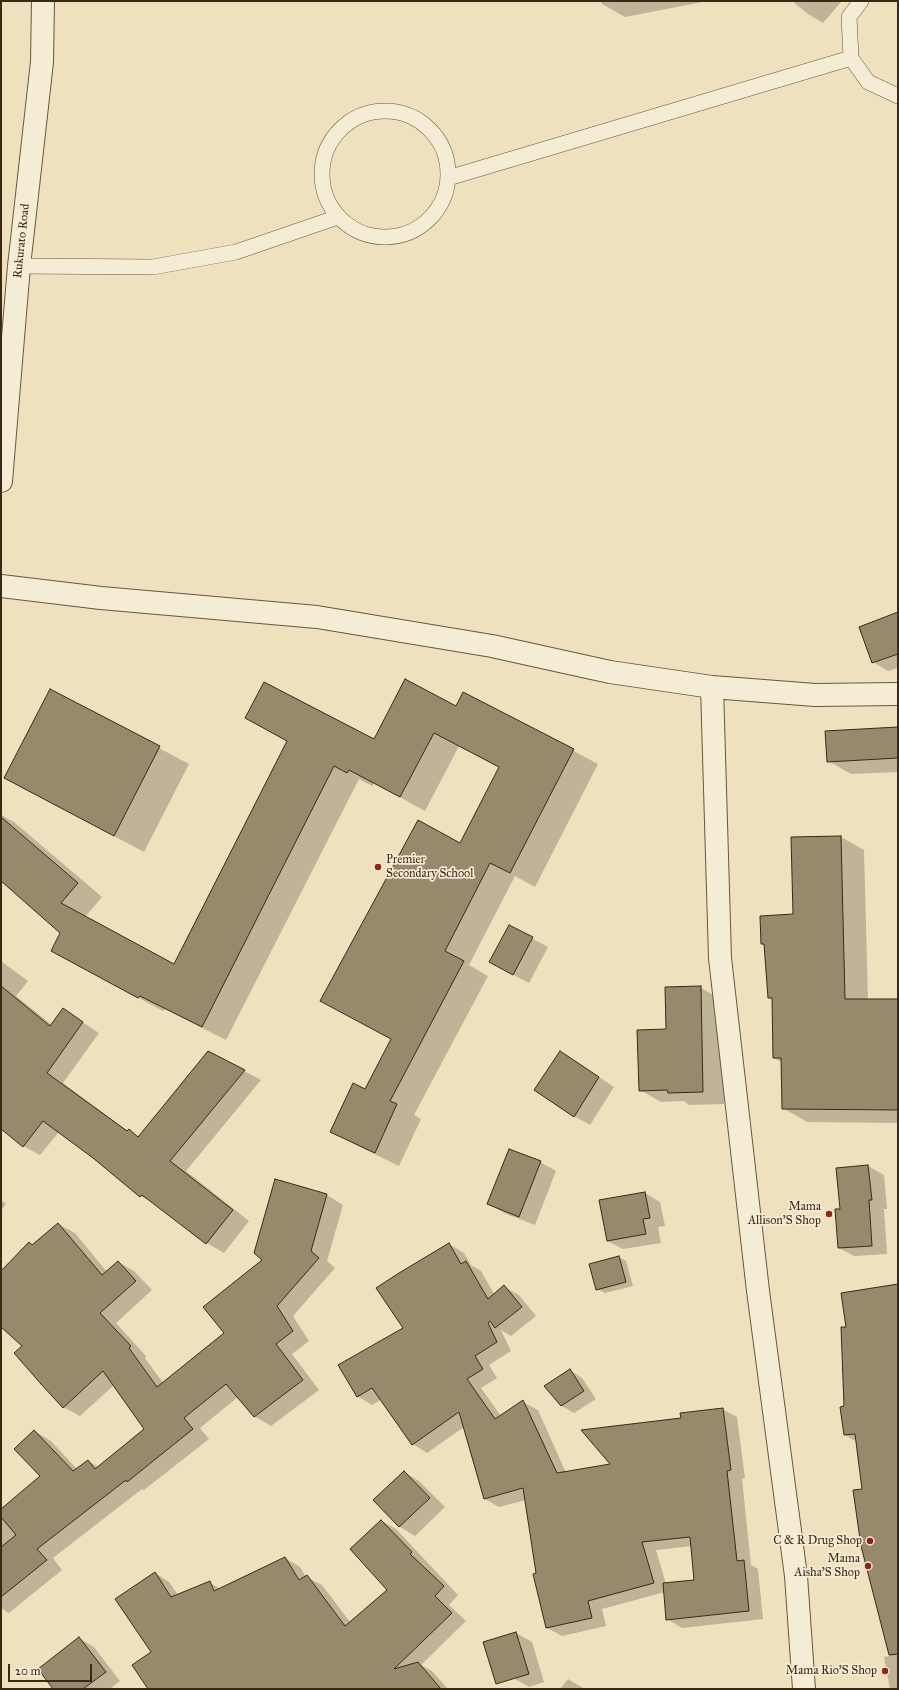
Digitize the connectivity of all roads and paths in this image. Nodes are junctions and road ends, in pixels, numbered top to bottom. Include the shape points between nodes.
1 (43, 1) edge
2 (861, 1) edge
3 (851, 58) junction
4 (898, 96) edge
5 (448, 178) junction
6 (338, 217) junction
7 (19, 266) junction
8 (9, 302) edge
9 (1, 481) edge
10 (1, 586) edge
11 (712, 687) junction
12 (898, 694) edge
13 (804, 1689) edge

1 - 7 street, Rukurato Road via 42,62
2 - 3 lane via 849,17
3 - 4 lane via 868,82
3 - 5 lane
5 - 6 lane via 442,202 427,221 406,234 382,238 358,232
5 - 6 lane via 446,156 435,136 419,120 399,112 377,110 351,120 331,139 321,165 324,192
6 - 7 lane via 236,252 154,267
7 - 8 street, Rukurato Road
8 - 9 street, Rukurato Road
10 - 11 street via 101,598 317,617 492,646 610,672
11 - 12 street via 815,695
11 - 13 street via 720,958 758,1291 796,1576

